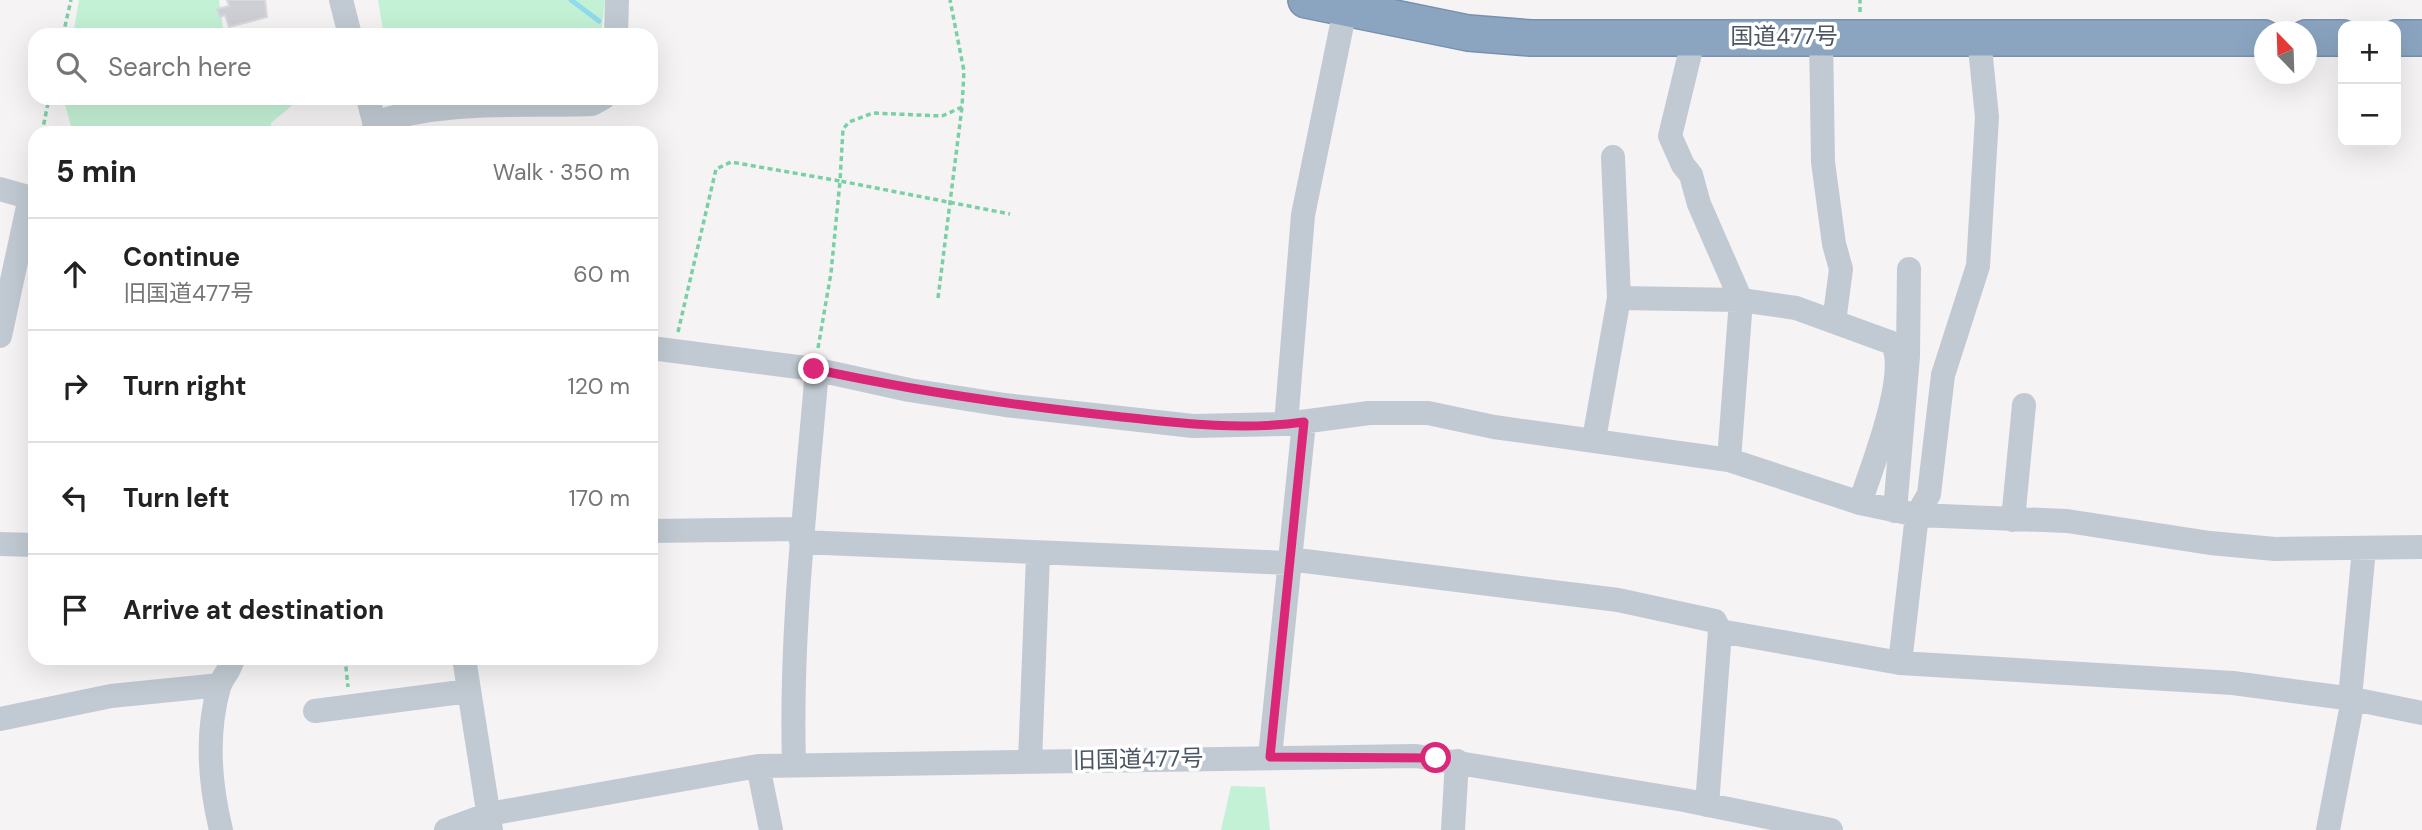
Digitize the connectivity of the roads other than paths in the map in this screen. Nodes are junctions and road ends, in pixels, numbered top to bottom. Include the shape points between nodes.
1 (341, 0) edge
2 (617, 0) edge
3 (1306, 0) edge
4 (1345, 10) junction
5 (348, 28) edge
6 (616, 28) edge
7 (1821, 36) junction
8 (1694, 37) junction
9 (1979, 38) junction
10 (2254, 38) edge
11 (2317, 38) edge
12 (2338, 38) edge
13 (2401, 38) edge
14 (2422, 38) edge
15 (370, 105) edge
16 (522, 105) edge
17 (375, 126) edge
18 (380, 126) edge
19 (1613, 157) dead end
20 (0, 189) edge
21 (28, 197) edge
22 (28, 220) edge
23 (1909, 269) dead end
24 (1619, 298) junction
25 (1741, 300) junction
26 (1834, 321) junction
27 (0, 335) edge
28 (658, 349) edge
29 (816, 370) junction
30 (2024, 405) dead end
31 (1295, 423) junction
32 (1594, 439) junction
33 (1729, 460) junction
34 (1860, 503) junction
35 (1906, 513) junction
36 (2013, 520) junction
37 (658, 531) edge
38 (801, 539) junction
39 (0, 544) edge
40 (28, 545) edge
41 (2422, 547) edge
42 (2364, 549) junction
43 (1038, 555) junction
44 (1289, 561) junction
45 (1720, 631) junction
46 (1900, 663) junction
47 (232, 665) edge
48 (465, 665) edge
49 (220, 685) junction
50 (470, 691) junction
51 (2351, 699) junction
52 (315, 711) dead end
53 (2422, 713) edge
54 (0, 719) edge
55 (1270, 757) junction
56 (1030, 761) junction
57 (1457, 761) junction
58 (794, 764) junction
59 (758, 765) junction
60 (1706, 805) junction
61 (490, 822) edge
62 (221, 830) edge
63 (446, 830) edge
64 (771, 830) edge
65 (1453, 830) edge
66 (1830, 830) edge
67 (2328, 830) edge

1 - 5 street
2 - 6 street
3 - 4 highway, 国道477号
4 - 8 highway, 国道477号 via 1468,33
4 - 31 street via 1303,215
7 - 8 highway, 国道477号
7 - 9 highway, 国道477号
7 - 26 street via 1823,162 1841,269
8 - 25 street via 1670,136 1691,175
9 - 10 highway, 国道477号
9 - 35 street via 1987,117 1978,265 1942,375 1929,494
11 - 12 highway
13 - 14 highway
15 - 17 street
16 - 18 street via 413,110
19 - 24 street
20 - 21 street
22 - 27 street
23 - 35 street
24 - 25 street
24 - 32 street
25 - 26 street via 1796,308
25 - 33 street
26 - 34 street via 1892,343 1898,353 1891,409
28 - 29 street
29 - 31 street via 1005,405 1193,426
29 - 38 street
30 - 36 street
31 - 32 street via 1368,413 1428,413 1494,427
31 - 44 street
32 - 33 street
33 - 34 street
34 - 35 street
35 - 36 street
35 - 46 street
36 - 42 street via 2067,522 2275,549
37 - 38 street via 799,529
38 - 43 street
38 - 58 street via 791,686
39 - 40 street
41 - 42 street
42 - 51 street
43 - 44 street
43 - 56 street
44 - 45 street via 1618,600 1716,621
44 - 55 street
45 - 46 street
45 - 60 street
46 - 51 street via 2234,682
47 - 49 street
48 - 50 street
49 - 54 street via 111,696
49 - 62 street via 211,770
50 - 52 street
50 - 61 street
51 - 53 street
51 - 67 street
55 - 56 street, 旧国道477号
55 - 57 street, 旧国道477号 via 1416,756
56 - 58 street, 旧国道477号
57 - 60 street, 旧国道477号
57 - 65 street
58 - 59 street, 旧国道477号
59 - 61 street, 旧国道477号
59 - 64 street
60 - 66 street, 旧国道477号
61 - 63 street, 旧国道477号

